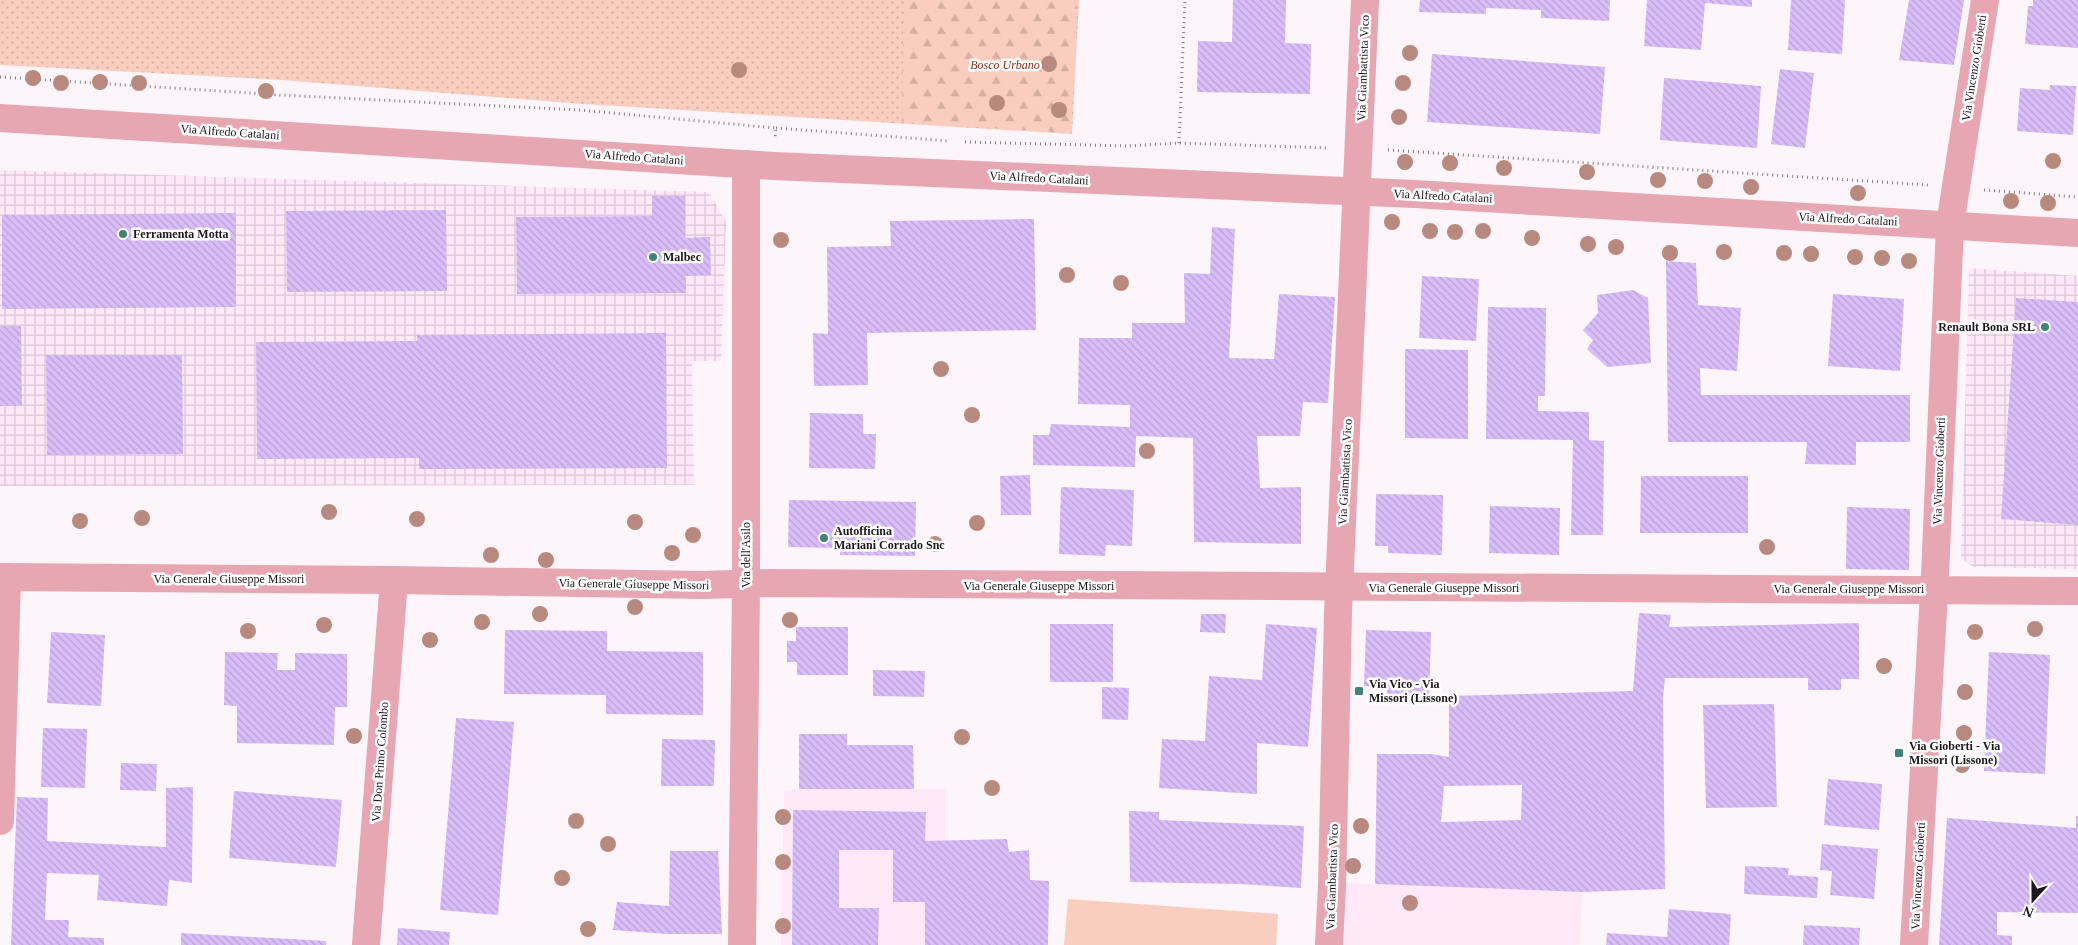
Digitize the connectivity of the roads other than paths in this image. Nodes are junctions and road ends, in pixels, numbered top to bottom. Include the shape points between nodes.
1 (1365, 0) edge
2 (1985, 0) edge
3 (0, 118) edge
4 (746, 164) junction
5 (1358, 192) junction
6 (1950, 224) junction
7 (2078, 233) edge
8 (3, 577) edge
9 (394, 580) junction
10 (746, 584) junction
11 (1340, 588) junction
12 (1934, 590) junction
13 (2078, 591) edge
14 (0, 821) edge
15 (366, 945) edge
16 (742, 945) edge
17 (1329, 945) edge
18 (1914, 945) edge

1 - 5 street, Via Giambattista Vico
2 - 6 street, Via Vincenzo Gioberti
3 - 4 street, Via Alfredo Catalani
4 - 5 street, Via Alfredo Catalani
4 - 10 street, Via dell'Asilo
5 - 6 street, Via Alfredo Catalani
5 - 11 street, Via Giambattista Vico
6 - 7 street, Via Alfredo Catalani
6 - 12 street, Via Vincenzo Gioberti
8 - 9 street, Via Generale Giuseppe Missori
8 - 14 street
9 - 10 street, Via Generale Giuseppe Missori
9 - 15 street, Via Don Primo Colombo
10 - 11 street, Via Generale Giuseppe Missori
10 - 16 street, Via dell'Asilo
11 - 12 street, Via Generale Giuseppe Missori
11 - 17 street, Via Giambattista Vico
12 - 13 street, Via Generale Giuseppe Missori
12 - 18 street, Via Vincenzo Gioberti

